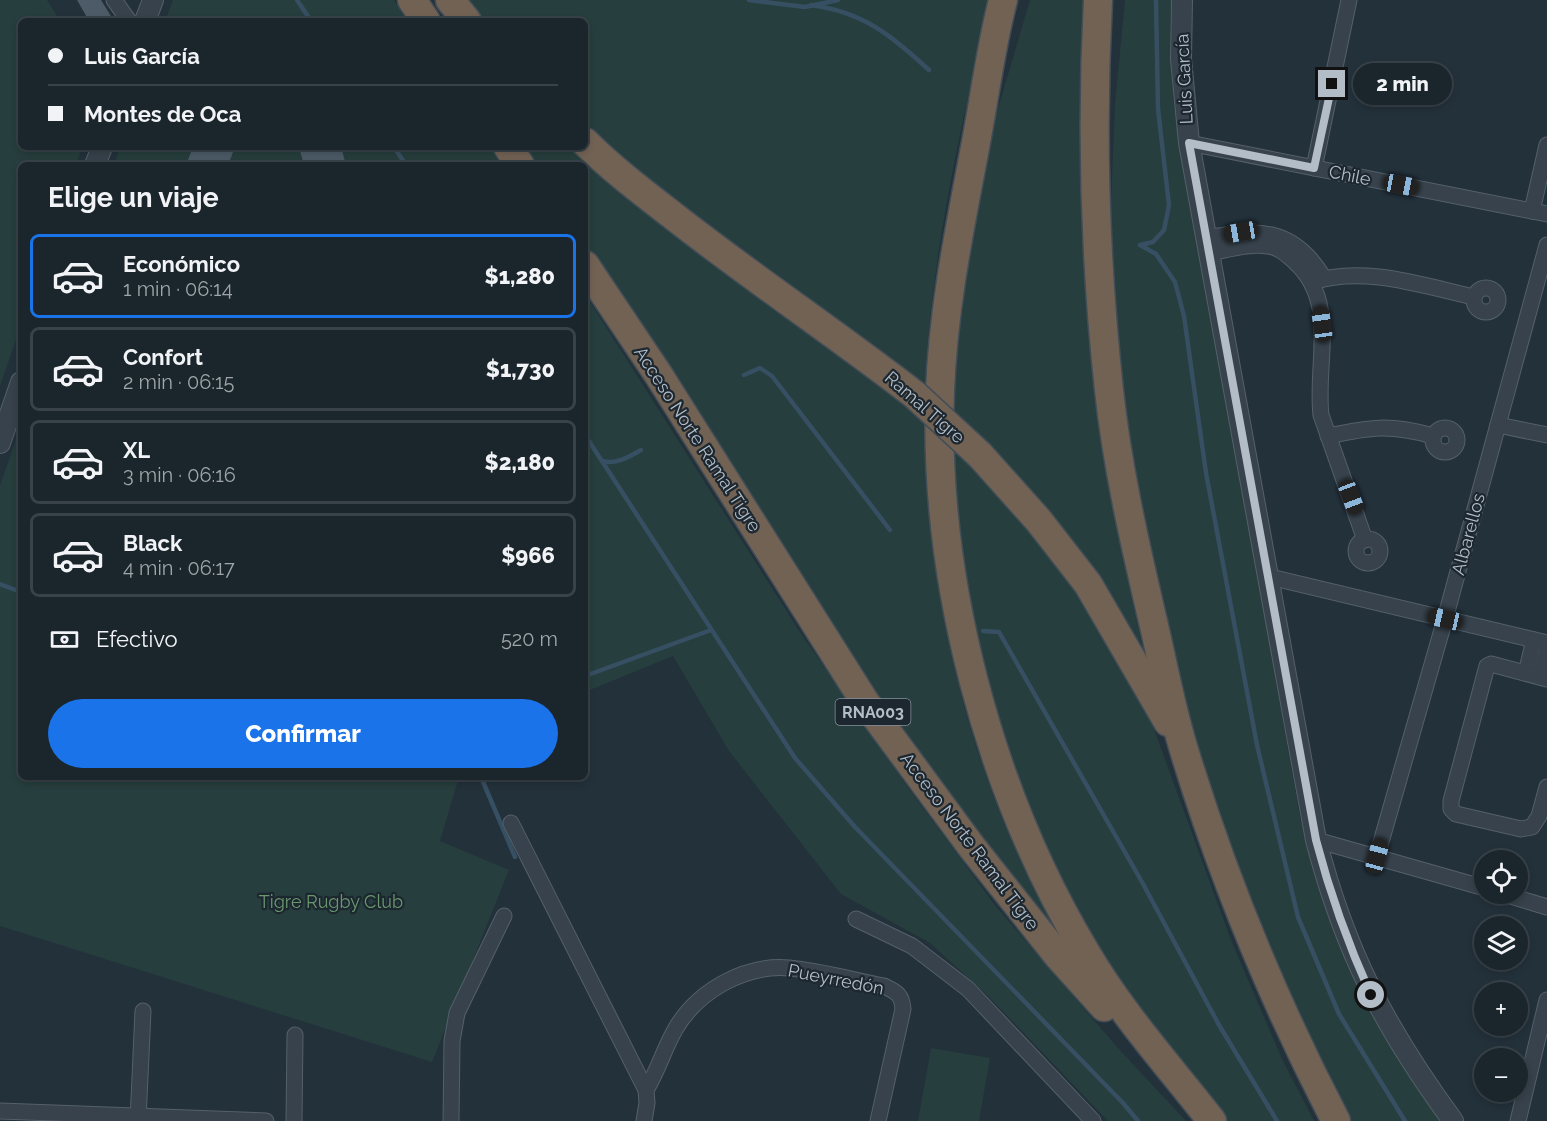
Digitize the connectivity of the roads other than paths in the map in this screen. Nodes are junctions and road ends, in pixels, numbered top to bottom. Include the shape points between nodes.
1 (114, 0) edge
2 (153, 0) edge
3 (412, 0) edge
4 (450, 0) edge
5 (1004, 0) edge
6 (1023, 0) edge
7 (1098, 0) edge
8 (1117, 0) edge
9 (1182, 0) edge
10 (1349, 0) edge
11 (127, 18) edge
12 (146, 18) edge
13 (424, 18) edge
14 (465, 18) edge
15 (1189, 143) junction
16 (588, 145) edge
17 (1547, 145) edge
18 (974, 153) junction
19 (1314, 168) junction
20 (1096, 175) junction
21 (1539, 213) edge
22 (1547, 245) edge
23 (1207, 246) junction
24 (588, 269) edge
25 (1318, 280) junction
26 (1474, 297) dead end
27 (18, 391) edge
28 (1498, 424) junction
29 (1328, 435) junction
30 (1547, 435) edge
31 (1433, 436) dead end
32 (0, 443) edge
33 (1365, 540) dead end
34 (1266, 576) junction
35 (1445, 619) junction
36 (1540, 641) edge
37 (1547, 651) edge
38 (1538, 677) edge
39 (1183, 747) junction
40 (1547, 787) edge
41 (511, 823) dead end
42 (1316, 840) junction
43 (1377, 856) junction
44 (1474, 885) edge
45 (1528, 901) edge
46 (1547, 907) edge
47 (504, 916) dead end
48 (856, 919) dead end
49 (1547, 1000) edge
50 (143, 1011) dead end
51 (295, 1035) dead end
52 (646, 1090) junction
53 (0, 1111) edge
54 (138, 1119) edge
55 (266, 1121) edge
56 (294, 1121) edge
57 (451, 1121) edge
58 (644, 1121) edge
59 (878, 1121) edge
60 (1093, 1121) edge
61 (1212, 1121) edge
62 (1336, 1121) edge
63 (1453, 1121) edge
64 (1518, 1121) edge

1 - 11 street
2 - 12 street
3 - 13 highway
4 - 14 highway
5 - 18 highway
6 - 18 highway
7 - 20 highway
8 - 20 highway
9 - 15 street, Luis García via 1181,59
10 - 19 street
15 - 19 street, Chile
15 - 23 street, Luis García
16 - 39 highway, Ramal Tigre, bridge via 728,259 915,395 980,455 1040,521 1088,584
17 - 21 street
18 - 61 highway via 946,309 940,391 940,458 963,638 986,726 1015,806 1072,929 1124,1012
19 - 21 street, Chile
20 - 39 highway via 1109,392 1130,520
22 - 28 street, Albarellos
23 - 25 street via 1269,246 1284,252
23 - 34 street, Luis García
24 - 61 highway, Acceso Norte Ramal Tigre / RNA003 via 865,702 1059,957
25 - 26 street via 1398,280
25 - 29 street via 1323,348 1319,397
27 - 32 street
28 - 30 street
28 - 35 street, Albarellos
29 - 31 street via 1388,427
29 - 33 street
34 - 35 street
34 - 42 street, Luis García
35 - 36 street
35 - 43 street, Albarellos
36 - 38 street
37 - 38 street
38 - 40 street via 1487,666 1451,809 1456,814 1521,829 1532,827
39 - 62 highway via 1254,948
41 - 52 street
42 - 43 street
42 - 63 street, Luis García via 1330,894 1371,995 1399,1044
43 - 44 street
45 - 46 street
47 - 57 street via 457,1013 452,1041
48 - 60 street via 912,946 968,989
49 - 64 street
50 - 54 street
51 - 56 street
52 - 58 street, Pueyrredón
52 - 59 street, Pueyrredón via 676,1029 701,998 745,974 788,968 898,992 903,1009
53 - 54 street
54 - 55 street

